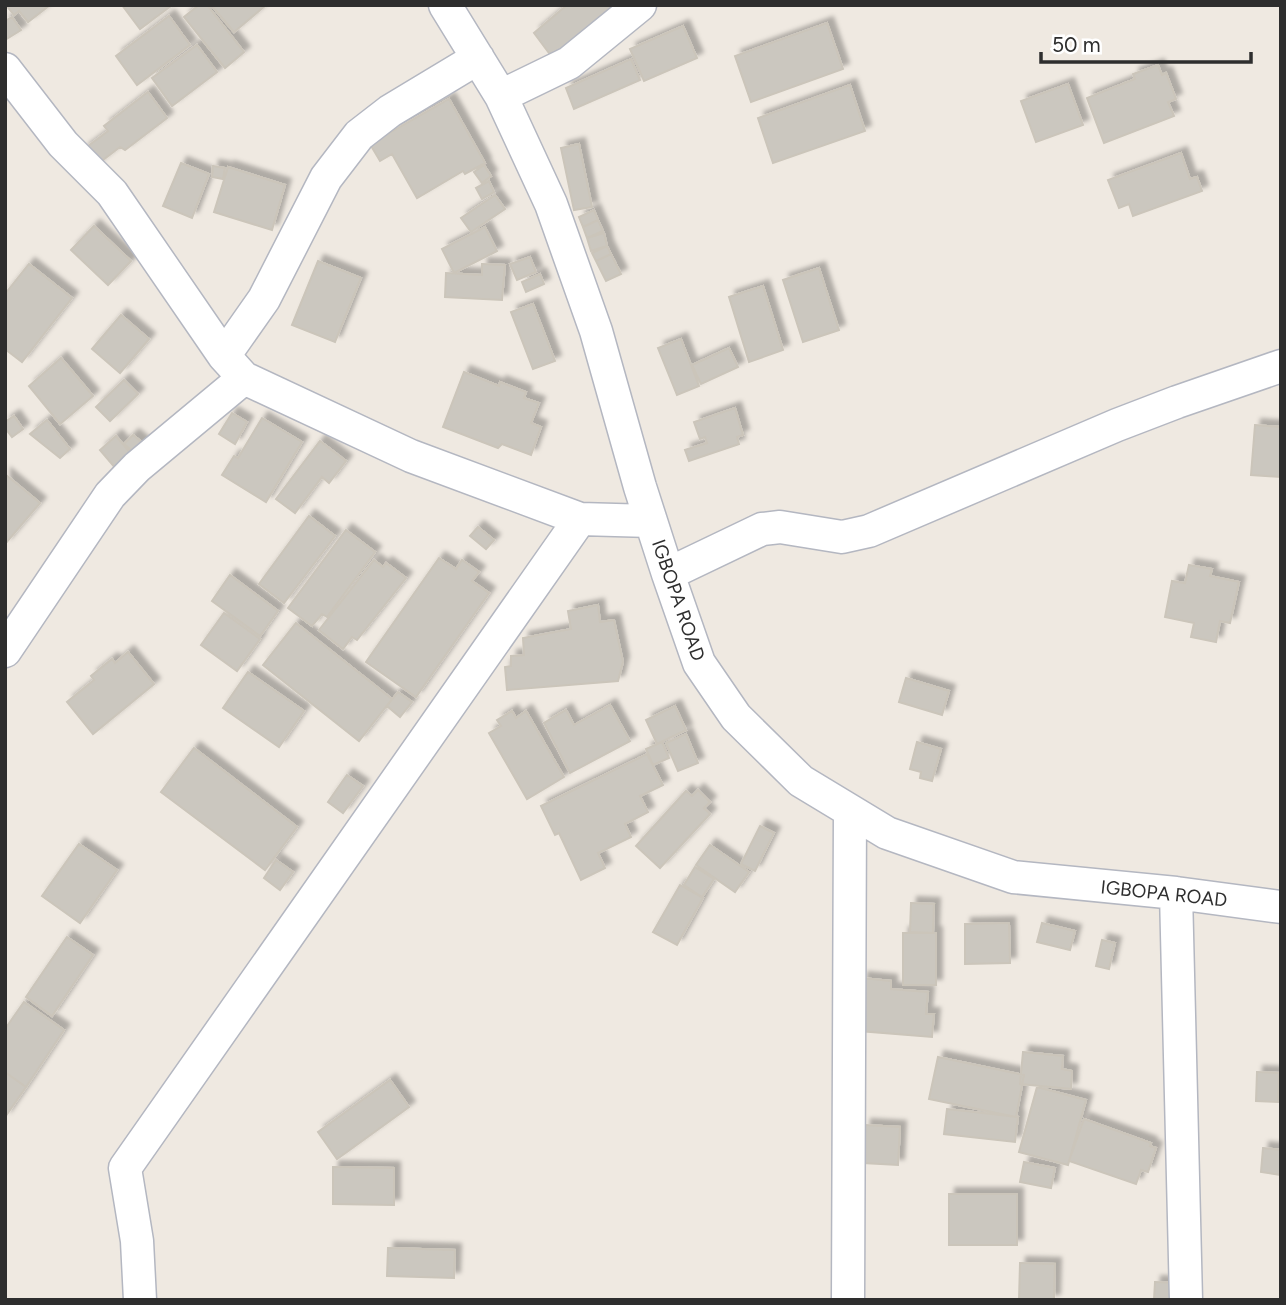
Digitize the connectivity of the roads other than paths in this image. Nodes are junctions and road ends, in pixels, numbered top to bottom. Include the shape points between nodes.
1 (445, 5) edge
2 (640, 5) edge
3 (478, 58) junction
4 (5, 69) edge
5 (501, 96) junction
6 (1281, 366) edge
7 (234, 367) junction
8 (580, 519) junction
9 (651, 521) junction
10 (668, 574) junction
11 (5, 651) edge
12 (850, 811) junction
13 (1176, 893) junction
14 (1281, 907) edge
15 (140, 1300) edge
16 (848, 1300) edge
17 (1186, 1300) edge

1 - 3 street, IGBOPA ROAD
2 - 5 street via 569,62
3 - 5 street, IGBOPA ROAD
3 - 7 street via 359,135 326,178
4 - 7 street via 63,144 112,193
5 - 9 street, IGBOPA ROAD via 561,229
6 - 10 street via 1117,425 869,531 842,537 780,527 762,529
7 - 8 street via 411,456
7 - 11 street via 110,495
8 - 9 street
8 - 15 street via 125,1168 137,1241
9 - 10 street, IGBOPA ROAD
10 - 12 street, IGBOPA ROAD via 699,663 736,717 801,781
12 - 13 street, IGBOPA ROAD via 887,833 1013,877
12 - 16 street
13 - 14 street, IGBOPA ROAD
13 - 17 street

